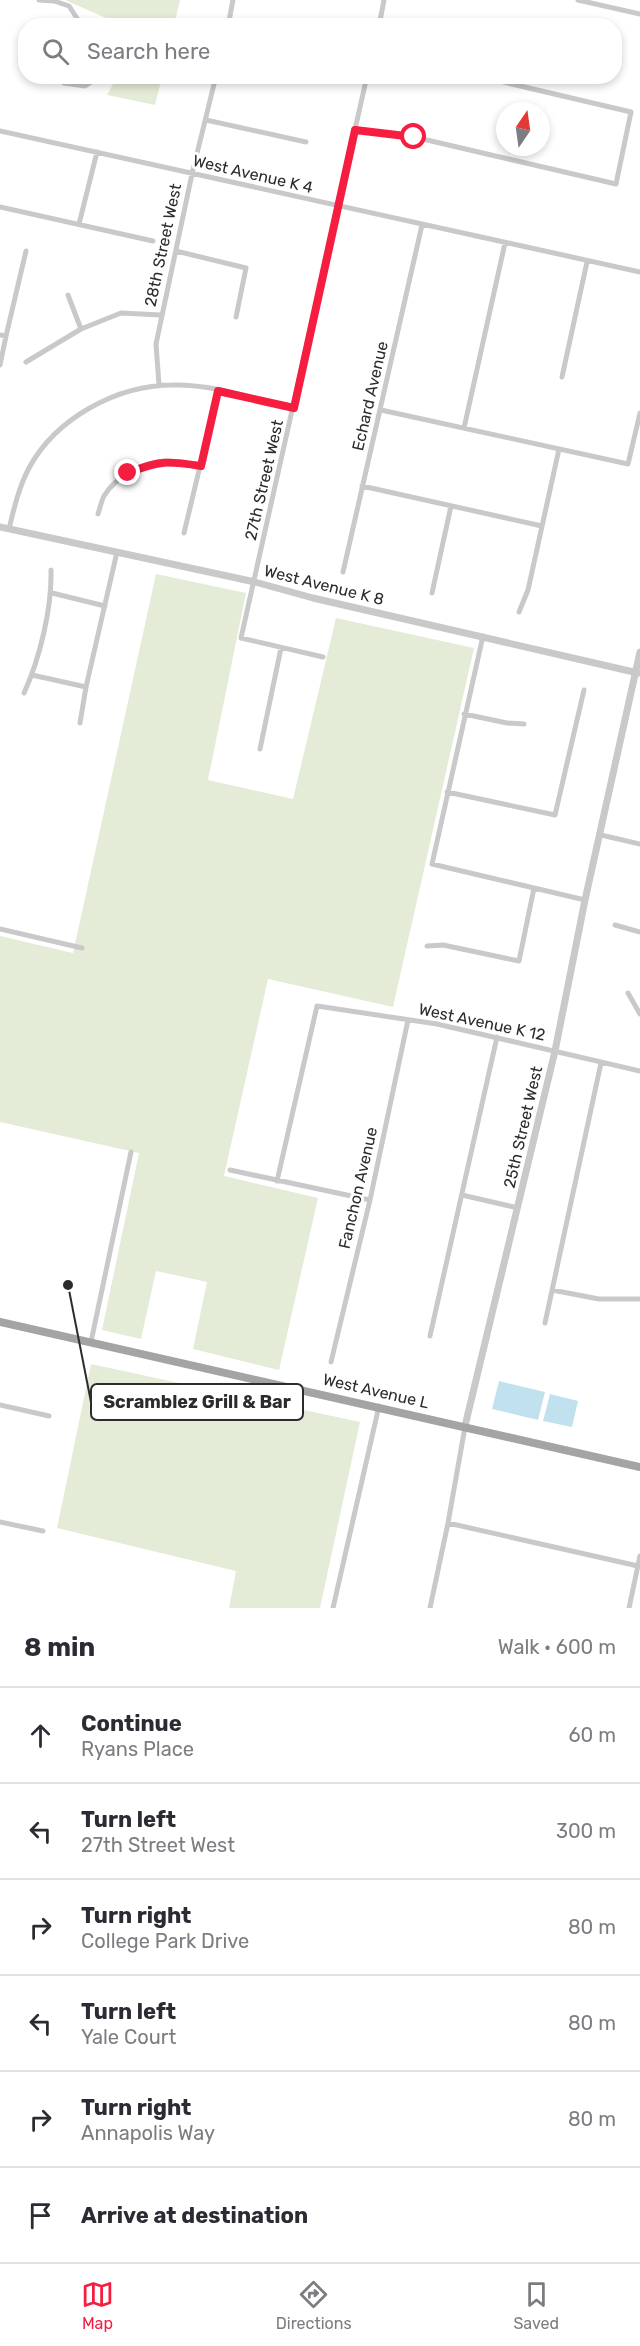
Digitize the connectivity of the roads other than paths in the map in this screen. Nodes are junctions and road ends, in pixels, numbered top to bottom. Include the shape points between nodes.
1 (39, 0) edge
2 (233, 0) edge
3 (384, 0) edge
4 (578, 0) edge
5 (640, 14) edge
6 (77, 18) edge
7 (230, 18) edge
8 (381, 18) edge
9 (71, 84) edge
10 (88, 84) edge
11 (214, 84) edge
12 (365, 84) edge
13 (512, 84) edge
14 (206, 120) junction
15 (355, 130) junction
16 (0, 131) edge
17 (306, 142) dead end
18 (97, 152) junction
19 (192, 174) junction
20 (0, 207) edge
21 (337, 207) junction
22 (79, 224) junction
23 (422, 225) junction
24 (153, 241) dead end
25 (505, 243) junction
26 (26, 251) dead end
27 (176, 251) junction
28 (587, 262) junction
29 (640, 272) edge
30 (68, 295) dead end
31 (161, 315) junction
32 (236, 317) dead end
33 (81, 329) junction
34 (3, 336) edge
35 (26, 362) dead end
36 (0, 365) edge
37 (562, 377) dead end
38 (159, 386) junction
39 (218, 391) junction
40 (294, 408) junction
41 (381, 410) junction
42 (640, 413) edge
43 (464, 428) junction
44 (559, 449) junction
45 (201, 466) junction
46 (362, 486) junction
47 (451, 506) junction
48 (98, 514) dead end
49 (542, 526) junction
50 (0, 527) edge
51 (9, 529) junction
52 (184, 533) dead end
53 (117, 552) junction
54 (51, 570) dead end
55 (343, 572) dead end
56 (255, 582) junction
57 (52, 593) junction
58 (432, 593) dead end
59 (105, 606) junction
60 (519, 612) dead end
61 (483, 636) junction
62 (281, 648) junction
63 (640, 652) edge
64 (323, 657) dead end
65 (638, 673) edge
66 (32, 675) junction
67 (86, 687) junction
68 (584, 690) dead end
69 (24, 693) dead end
70 (464, 714) junction
71 (80, 723) dead end
72 (524, 724) dead end
73 (260, 749) dead end
74 (447, 792) junction
75 (601, 835) junction
76 (640, 844) edge
77 (534, 888) junction
78 (585, 900) junction
79 (615, 925) dead end
80 (0, 929) edge
81 (640, 932) edge
82 (427, 946) dead end
83 (82, 948) dead end
84 (628, 993) dead end
85 (640, 1014) edge
86 (408, 1020) junction
87 (497, 1037) junction
88 (555, 1051) junction
89 (601, 1064) junction
90 (640, 1071) edge
91 (130, 1152) dead end
92 (230, 1170) dead end
93 (277, 1181) junction
94 (462, 1195) junction
95 (370, 1200) junction
96 (518, 1208) junction
97 (552, 1290) junction
98 (640, 1299) edge
99 (0, 1322) edge
100 (545, 1323) dead end
101 (430, 1336) dead end
102 (91, 1342) junction
103 (331, 1362) dead end
104 (0, 1405) edge
105 (379, 1406) junction
106 (49, 1416) dead end
107 (465, 1426) junction
108 (640, 1467) edge
109 (0, 1522) edge
110 (448, 1523) junction
111 (43, 1531) dead end
112 (640, 1556) edge
113 (638, 1566) junction
114 (333, 1608) edge
115 (430, 1608) edge
116 (629, 1608) edge

1 - 6 street via 69,6
2 - 7 street
3 - 8 street
4 - 5 street
9 - 10 street
11 - 14 street, 28th Street West
12 - 15 street, 27th Street West
13 - 15 street via 631,112 616,184 414,137
14 - 17 street
14 - 19 street, 28th Street West
15 - 21 street, 27th Street West
16 - 18 street, West Avenue K 4
18 - 19 street, West Avenue K 4
18 - 22 street
19 - 21 street, West Avenue K 4
19 - 27 street, 28th Street West
20 - 22 street
21 - 23 street, West Avenue K 4
21 - 40 street, 27th Street West
22 - 24 street
23 - 25 street, West Avenue K 4
23 - 41 street, Echard Avenue
25 - 28 street, West Avenue K 4
25 - 43 street
26 - 34 street
27 - 31 street, 28th Street West
27 - 32 street via 246,268
28 - 29 street, West Avenue K 4
28 - 37 street
30 - 33 street
31 - 33 street via 121,313
31 - 38 street, 28th Street West via 156,344
33 - 35 street
34 - 36 street
38 - 39 street via 183,385
38 - 51 street via 111,397 54,435 30,468
39 - 40 street
39 - 45 street
40 - 56 street, 27th Street West
41 - 43 street
41 - 46 street, Echard Avenue
42 - 44 street via 628,464
43 - 44 street
44 - 49 street
45 - 48 street via 167,461 128,473 104,497
45 - 52 street
46 - 47 street
46 - 55 street, Echard Avenue
47 - 49 street
47 - 58 street
49 - 60 street via 528,590
50 - 51 street, West Avenue K 8
51 - 53 street, West Avenue K 8
53 - 56 street, West Avenue K 8
53 - 59 street
54 - 57 street
56 - 61 street, West Avenue K 8
56 - 62 street, 27th Street West via 241,638
57 - 59 street
57 - 66 street
59 - 67 street
61 - 65 street, West Avenue K 8
61 - 70 street
62 - 64 street
62 - 73 street
63 - 65 street, 25th Street West
65 - 75 street, 25th Street West
66 - 67 street
66 - 69 street
67 - 71 street
68 - 74 street via 555,815
70 - 72 street
70 - 74 street
74 - 77 street via 432,864
75 - 76 street
75 - 78 street, 25th Street West
77 - 78 street
77 - 82 street via 519,961 442,945
78 - 88 street, 25th Street West
79 - 81 street
80 - 83 street
84 - 85 street
86 - 87 street, West Avenue K 12
86 - 93 street, West Avenue K 12 via 317,1006
86 - 95 street, Fanchon Avenue
87 - 88 street, West Avenue K 12
87 - 94 street
88 - 89 street, West Avenue K 12
88 - 96 street, 25th Street West
89 - 90 street, West Avenue K 12
89 - 97 street
91 - 102 street
92 - 93 street
93 - 95 street
94 - 96 street
94 - 101 street
95 - 103 street, Fanchon Avenue
96 - 107 street, 25th Street West
97 - 98 street via 599,1299
97 - 100 street
99 - 102 main road, West Avenue L
102 - 105 main road, West Avenue L
104 - 106 street
105 - 107 main road, West Avenue L
105 - 114 street
107 - 108 main road, West Avenue L
107 - 110 street, 25th Street West
109 - 111 street
110 - 113 street
110 - 115 street, 25th Street West
112 - 113 street
113 - 116 street

